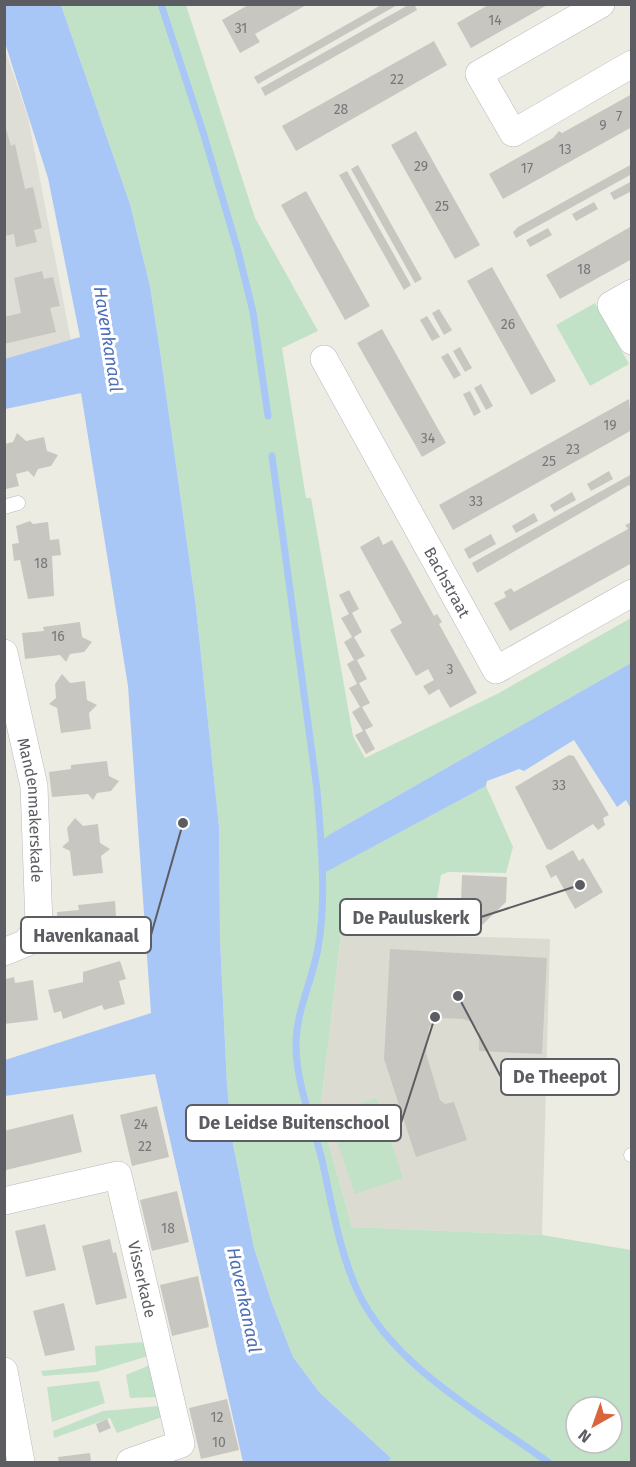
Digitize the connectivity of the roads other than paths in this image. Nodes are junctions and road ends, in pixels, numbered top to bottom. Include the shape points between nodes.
1 (601, 4) edge
2 (632, 64) edge
3 (632, 292) edge
4 (632, 341) edge
5 (324, 359) dead end
6 (632, 593) edge
7 (4, 653) edge
8 (4, 952) edge
9 (4, 1201) edge
10 (4, 1371) edge
11 (10, 1420) edge
12 (21, 1462) edge
13 (130, 1462) edge

1 - 2 street via 479,74 513,133
3 - 4 street via 611,304
5 - 6 street, Bachstraat via 496,670
7 - 8 street, Mandenmakerskade via 34,786 39,925 26,942
9 - 13 street, Visserkade via 118,1175 181,1444
10 - 11 street
11 - 12 street

